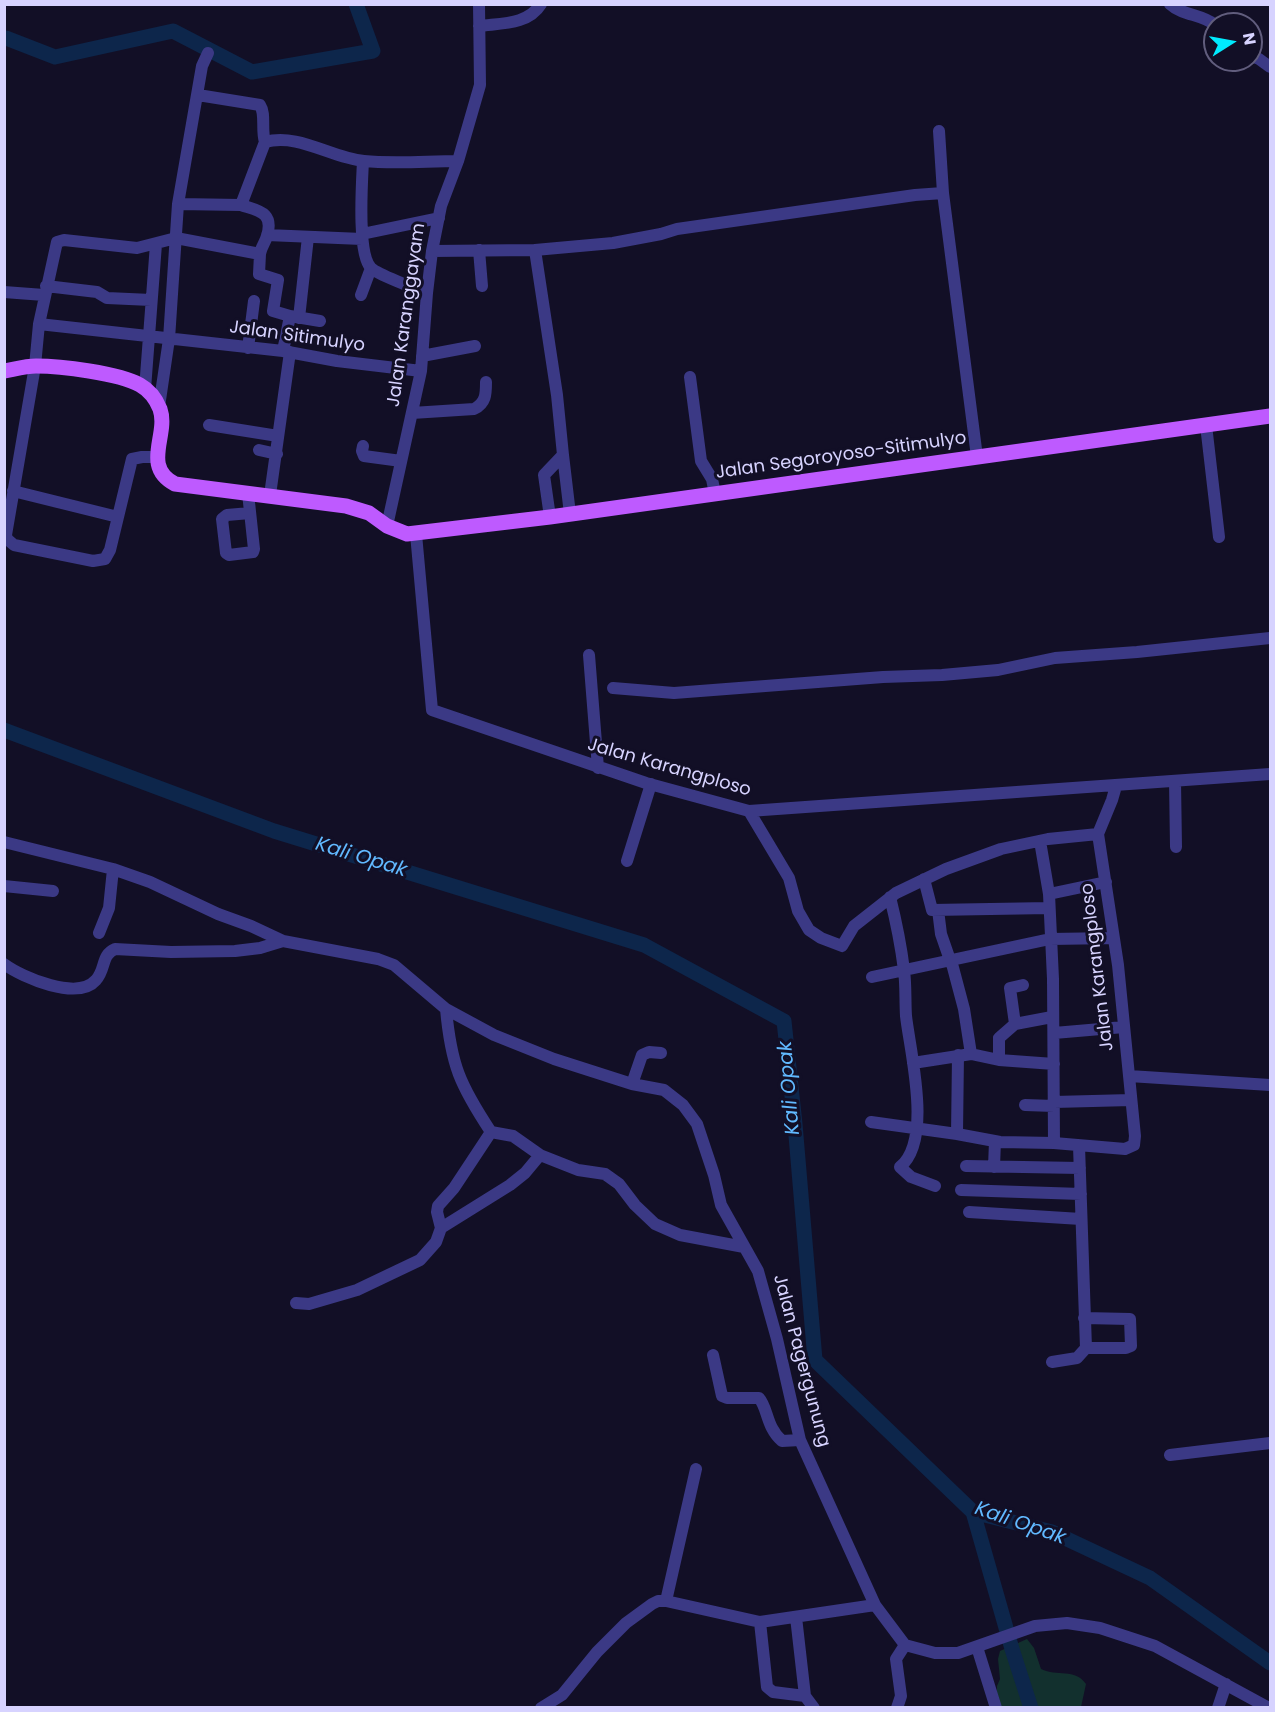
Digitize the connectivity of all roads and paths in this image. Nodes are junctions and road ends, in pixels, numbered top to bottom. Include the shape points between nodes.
1 (479, 4) edge
2 (541, 4) edge
3 (1170, 4) edge
4 (1203, 18) edge
5 (479, 26) junction
6 (208, 53) dead end
7 (198, 95) junction
8 (939, 131) dead end
9 (265, 141) junction
10 (363, 161) junction
11 (458, 161) junction
12 (943, 193) junction
13 (178, 204) junction
14 (241, 205) junction
15 (439, 218) junction
16 (267, 235) junction
17 (308, 237) junction
18 (362, 237) junction
19 (167, 241) junction
20 (479, 250) junction
21 (535, 250) junction
22 (432, 251) junction
23 (260, 254) junction
24 (371, 268) junction
25 (482, 286) dead end
26 (45, 290) junction
27 (4, 292) edge
28 (427, 293) junction
29 (361, 295) dead end
30 (151, 300) junction
31 (254, 301) dead end
32 (294, 317) junction
33 (320, 321) dead end
34 (39, 324) junction
35 (149, 337) junction
36 (169, 339) junction
37 (475, 346) dead end
38 (248, 348) junction
39 (286, 351) junction
40 (422, 356) junction
41 (35, 366) junction
42 (4, 371) edge
43 (421, 371) junction
44 (690, 377) dead end
45 (486, 382) dead end
46 (145, 389) junction
47 (159, 407) junction
48 (412, 413) junction
49 (1270, 416) edge
50 (210, 425) dead end
51 (1206, 425) junction
52 (278, 435) junction
53 (363, 446) dead end
54 (259, 450) dead end
55 (277, 454) junction
56 (563, 455) junction
57 (158, 457) junction
58 (976, 457) junction
59 (401, 460) junction
60 (13, 491) junction
61 (248, 493) junction
62 (715, 494) junction
63 (270, 495) junction
64 (250, 513) dead end
65 (570, 514) junction
66 (118, 517) junction
67 (550, 517) junction
68 (387, 526) junction
69 (416, 534) junction
70 (6, 535) edge
71 (1220, 537) dead end
72 (1270, 638) edge
73 (589, 655) dead end
74 (613, 688) dead end
75 (598, 768) junction
76 (1270, 774) edge
77 (1175, 781) junction
78 (651, 784) junction
79 (1116, 786) junction
80 (749, 811) junction
81 (1098, 834) junction
82 (1040, 841) junction
83 (4, 842) edge
84 (1176, 847) dead end
85 (627, 861) dead end
86 (113, 869) junction
87 (924, 879) junction
88 (1106, 882) junction
89 (4, 886) edge
90 (53, 891) dead end
91 (1049, 894) junction
92 (890, 897) junction
93 (1049, 908) junction
94 (938, 910) junction
95 (99, 933) dead end
96 (1114, 938) junction
97 (1050, 939) junction
98 (283, 941) junction
99 (950, 960) junction
100 (4, 964) edge
101 (904, 971) junction
102 (872, 977) dead end
103 (1023, 984) dead end
104 (446, 1009) junction
105 (1052, 1017) junction
106 (1015, 1024) junction
107 (1124, 1027) junction
108 (1053, 1033) junction
109 (661, 1053) dead end
110 (964, 1055) junction
111 (999, 1060) junction
112 (913, 1063) junction
113 (1054, 1064) junction
114 (1129, 1076) junction
115 (632, 1084) junction
116 (1270, 1085) edge
117 (1131, 1100) junction
118 (1054, 1104) junction
119 (1025, 1105) dead end
120 (871, 1122) dead end
121 (916, 1128) junction
122 (491, 1132) junction
123 (957, 1134) junction
124 (994, 1141) junction
125 (1054, 1143) junction
126 (1079, 1146) junction
127 (540, 1155) junction
128 (966, 1166) dead end
129 (994, 1167) junction
130 (1080, 1168) junction
131 (935, 1186) dead end
132 (961, 1190) dead end
133 (1081, 1194) junction
134 (969, 1212) dead end
135 (1081, 1220) junction
136 (441, 1228) junction
137 (744, 1247) junction
138 (296, 1303) dead end
139 (1084, 1318) junction
140 (1086, 1348) junction
141 (713, 1355) dead end
142 (1052, 1362) dead end
143 (800, 1440) junction
144 (1270, 1443) edge
145 (1170, 1455) dead end
146 (696, 1469) dead end
147 (666, 1601) junction
148 (875, 1605) junction
149 (796, 1617) junction
150 (760, 1622) junction
151 (905, 1645) junction
152 (977, 1647) junction
153 (1226, 1684) junction
154 (805, 1696) junction
155 (541, 1707) edge
156 (814, 1707) edge
157 (897, 1707) edge
158 (996, 1707) edge
159 (1218, 1707) edge
160 (1269, 1707) edge

1 - 5 street, Jalan Karanggayam
2 - 5 street via 529,18
3 - 4 street
5 - 11 street, Jalan Karanggayam via 480,85
6 - 7 street
7 - 9 street via 260,105
7 - 13 street
8 - 12 street
9 - 10 street via 278,139 311,145
9 - 14 street
10 - 11 street
10 - 18 street
11 - 15 street, Jalan Karanggayam
12 - 21 street via 677,228 613,243
12 - 58 street
13 - 14 street
13 - 19 street
14 - 16 street via 264,213
15 - 18 street
15 - 22 street, Jalan Karanggayam
16 - 17 street
16 - 23 street
17 - 18 street
17 - 32 street
18 - 24 street
19 - 23 street
19 - 26 street via 133,248 60,240 54,245
19 - 30 street
19 - 36 street
20 - 21 street
20 - 22 street
20 - 25 street
21 - 56 street
22 - 28 street, Jalan Karanggayam
23 - 32 street via 259,274 278,280 273,311
24 - 28 street
24 - 29 street
26 - 27 street
26 - 30 street via 97,291 107,298
26 - 34 street
28 - 40 street, Jalan Karanggayam
30 - 35 street
31 - 38 street
32 - 33 street
32 - 39 street
34 - 35 street, Jalan Sitimulyo
34 - 41 street
35 - 36 street, Jalan Sitimulyo
35 - 46 street
36 - 38 street, Jalan Sitimulyo
36 - 47 street
37 - 40 street
38 - 39 street, Jalan Sitimulyo
39 - 43 street, Jalan Sitimulyo via 337,362
39 - 52 street
40 - 43 street, Jalan Karanggayam
41 - 42 main road
41 - 46 main road via 111,376
41 - 60 street
43 - 48 street, Jalan Karanggayam
44 - 62 street via 702,461
45 - 48 street via 485,398 474,409
46 - 47 main road
47 - 57 main road
48 - 59 street, Jalan Karanggayam
49 - 51 main road, Jalan Segoroyoso-Sitimulyo
50 - 52 street
51 - 58 main road, Jalan Segoroyoso-Sitimulyo
51 - 71 street
52 - 55 street
53 - 59 street via 364,456
54 - 55 street
55 - 63 street
56 - 65 street
56 - 67 street via 544,475
57 - 61 main road via 161,471 175,484
57 - 66 street via 132,459
58 - 62 main road, Jalan Segoroyoso-Sitimulyo
59 - 68 street, Jalan Karanggayam
60 - 66 street
60 - 70 street
61 - 63 main road
61 - 64 street
62 - 65 main road, Jalan Segoroyoso-Sitimulyo
63 - 68 main road via 352,508 369,513
65 - 67 main road, Jalan Segoroyoso-Sitimulyo
66 - 70 street via 110,550 98,562 14,545
67 - 69 main road, Jalan Segoroyoso-Sitimulyo
68 - 69 main road
69 - 75 street, Jalan Karangploso via 432,710
72 - 74 street via 1055,658 998,670 942,675 674,693
73 - 75 street
75 - 78 street, Jalan Karangploso
76 - 77 street, Jalan Karangploso
77 - 79 street, Jalan Karangploso
77 - 84 street
78 - 80 street, Jalan Karangploso
78 - 85 street
79 - 80 street, Jalan Karangploso
79 - 81 street
80 - 92 street via 789,878 798,912 809,930 821,938 842,946 854,926
81 - 82 street
81 - 88 street, Jalan Karangploso
82 - 87 street via 1001,849
82 - 91 street
83 - 86 street
86 - 95 street via 109,908
86 - 98 street
87 - 92 street
87 - 94 street via 932,910
88 - 91 street
88 - 96 street, Jalan Karangploso
89 - 90 street
91 - 93 street
92 - 101 street
93 - 94 street
93 - 97 street
94 - 99 street
96 - 97 street
96 - 107 street, Jalan Karangploso
97 - 99 street
97 - 105 street
98 - 100 street, Jalan Pagergunung via 235,951 115,949 108,953 96,980 73,989 61,988
98 - 104 street, Jalan Pagergunung via 394,965
99 - 101 street
99 - 110 street via 964,1009
101 - 102 street
101 - 112 street
103 - 106 street via 1010,988
104 - 115 street, Jalan Pagergunung via 494,1035
104 - 122 street via 454,1063 464,1089
105 - 106 street
105 - 108 street
106 - 111 street via 999,1038
107 - 108 street
107 - 114 street, Jalan Karangploso
108 - 113 street
109 - 115 street via 642,1055
110 - 111 street
110 - 112 street
110 - 123 street
111 - 113 street
112 - 121 street via 918,1101
113 - 118 street
114 - 116 street
114 - 117 street, Jalan Karangploso
115 - 137 street, Jalan Pagergunung via 664,1090 683,1105 697,1124 721,1205
117 - 118 street
117 - 126 street, Jalan Karangploso via 1134,1145 1125,1149
118 - 119 street
118 - 125 street
120 - 121 street
121 - 123 street
121 - 131 street via 908,1157 900,1167 911,1177
122 - 127 street via 513,1136
122 - 136 street via 438,1206
123 - 124 street
124 - 125 street
124 - 129 street
125 - 126 street
126 - 130 street
127 - 136 street via 510,1185
127 - 137 street via 578,1170 605,1174 655,1224 680,1235
128 - 129 street
129 - 130 street
130 - 133 street
132 - 133 street
133 - 135 street
134 - 135 street
135 - 139 street
136 - 138 street via 436,1242 420,1260 357,1290 309,1304
137 - 143 street, Jalan Pagergunung via 758,1271
139 - 140 street
139 - 140 street via 1122,1317 1131,1322 1132,1345 1128,1348
140 - 142 street via 1077,1358
141 - 143 street via 722,1396 759,1398 775,1435 782,1441
143 - 148 street, Jalan Pagergunung
144 - 145 street
146 - 147 street
147 - 150 street
147 - 155 street via 652,1604 626,1623 562,1695
148 - 149 street
148 - 151 street, Jalan Pagergunung
149 - 150 street
149 - 154 street
150 - 154 street via 767,1687 773,1692
151 - 152 street via 935,1653 958,1653
151 - 157 street via 896,1659 901,1696
152 - 153 street via 1035,1626 1067,1623 1101,1628 1155,1646
152 - 158 street
153 - 159 street
153 - 160 street
154 - 156 street

